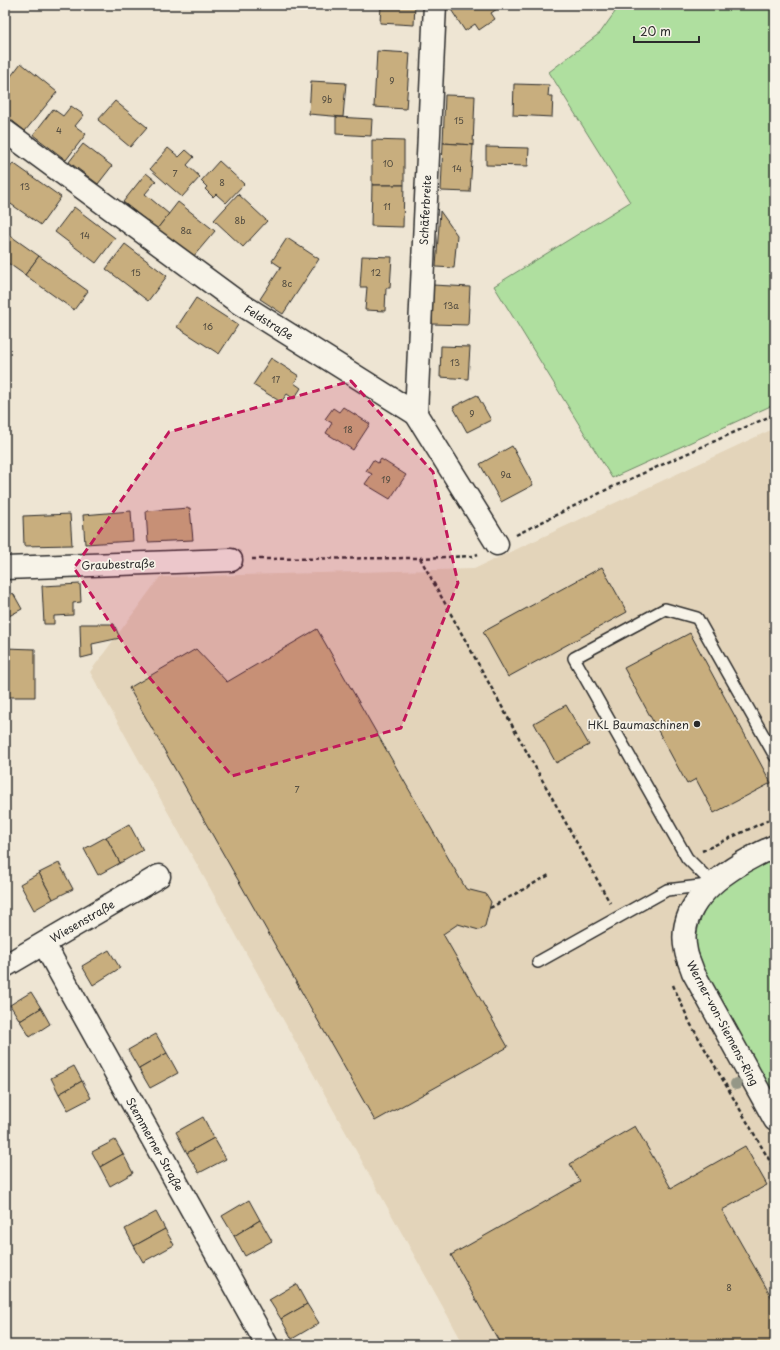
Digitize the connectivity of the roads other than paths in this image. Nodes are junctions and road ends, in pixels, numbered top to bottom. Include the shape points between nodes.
1 (435, 5) edge
2 (5, 131) edge
3 (416, 414) junction
4 (497, 544) road end
5 (231, 560) road end
6 (5, 568) edge
7 (775, 756) edge
8 (775, 846) edge
9 (159, 876) dead end
10 (713, 884) junction
11 (44, 944) junction
12 (538, 962) dead end
13 (5, 966) edge
14 (775, 1120) edge
15 (267, 1345) edge

1 - 3 street, Schäferbreite
2 - 3 street, Feldstraße via 239,303
3 - 4 street, Feldstraße
5 - 6 street, Graubestraße
7 - 10 lane via 697,618 665,609 574,658 687,858
8 - 10 street, Werner-von-Siemens-Ring via 736,867
9 - 11 street, Wiesenstraße
10 - 12 lane via 667,890
10 - 14 street, Werner-von-Siemens-Ring via 700,898 691,914 685,932 686,951 693,972
11 - 13 street, Wiesenstraße
11 - 15 street, Stemmerner Straße

